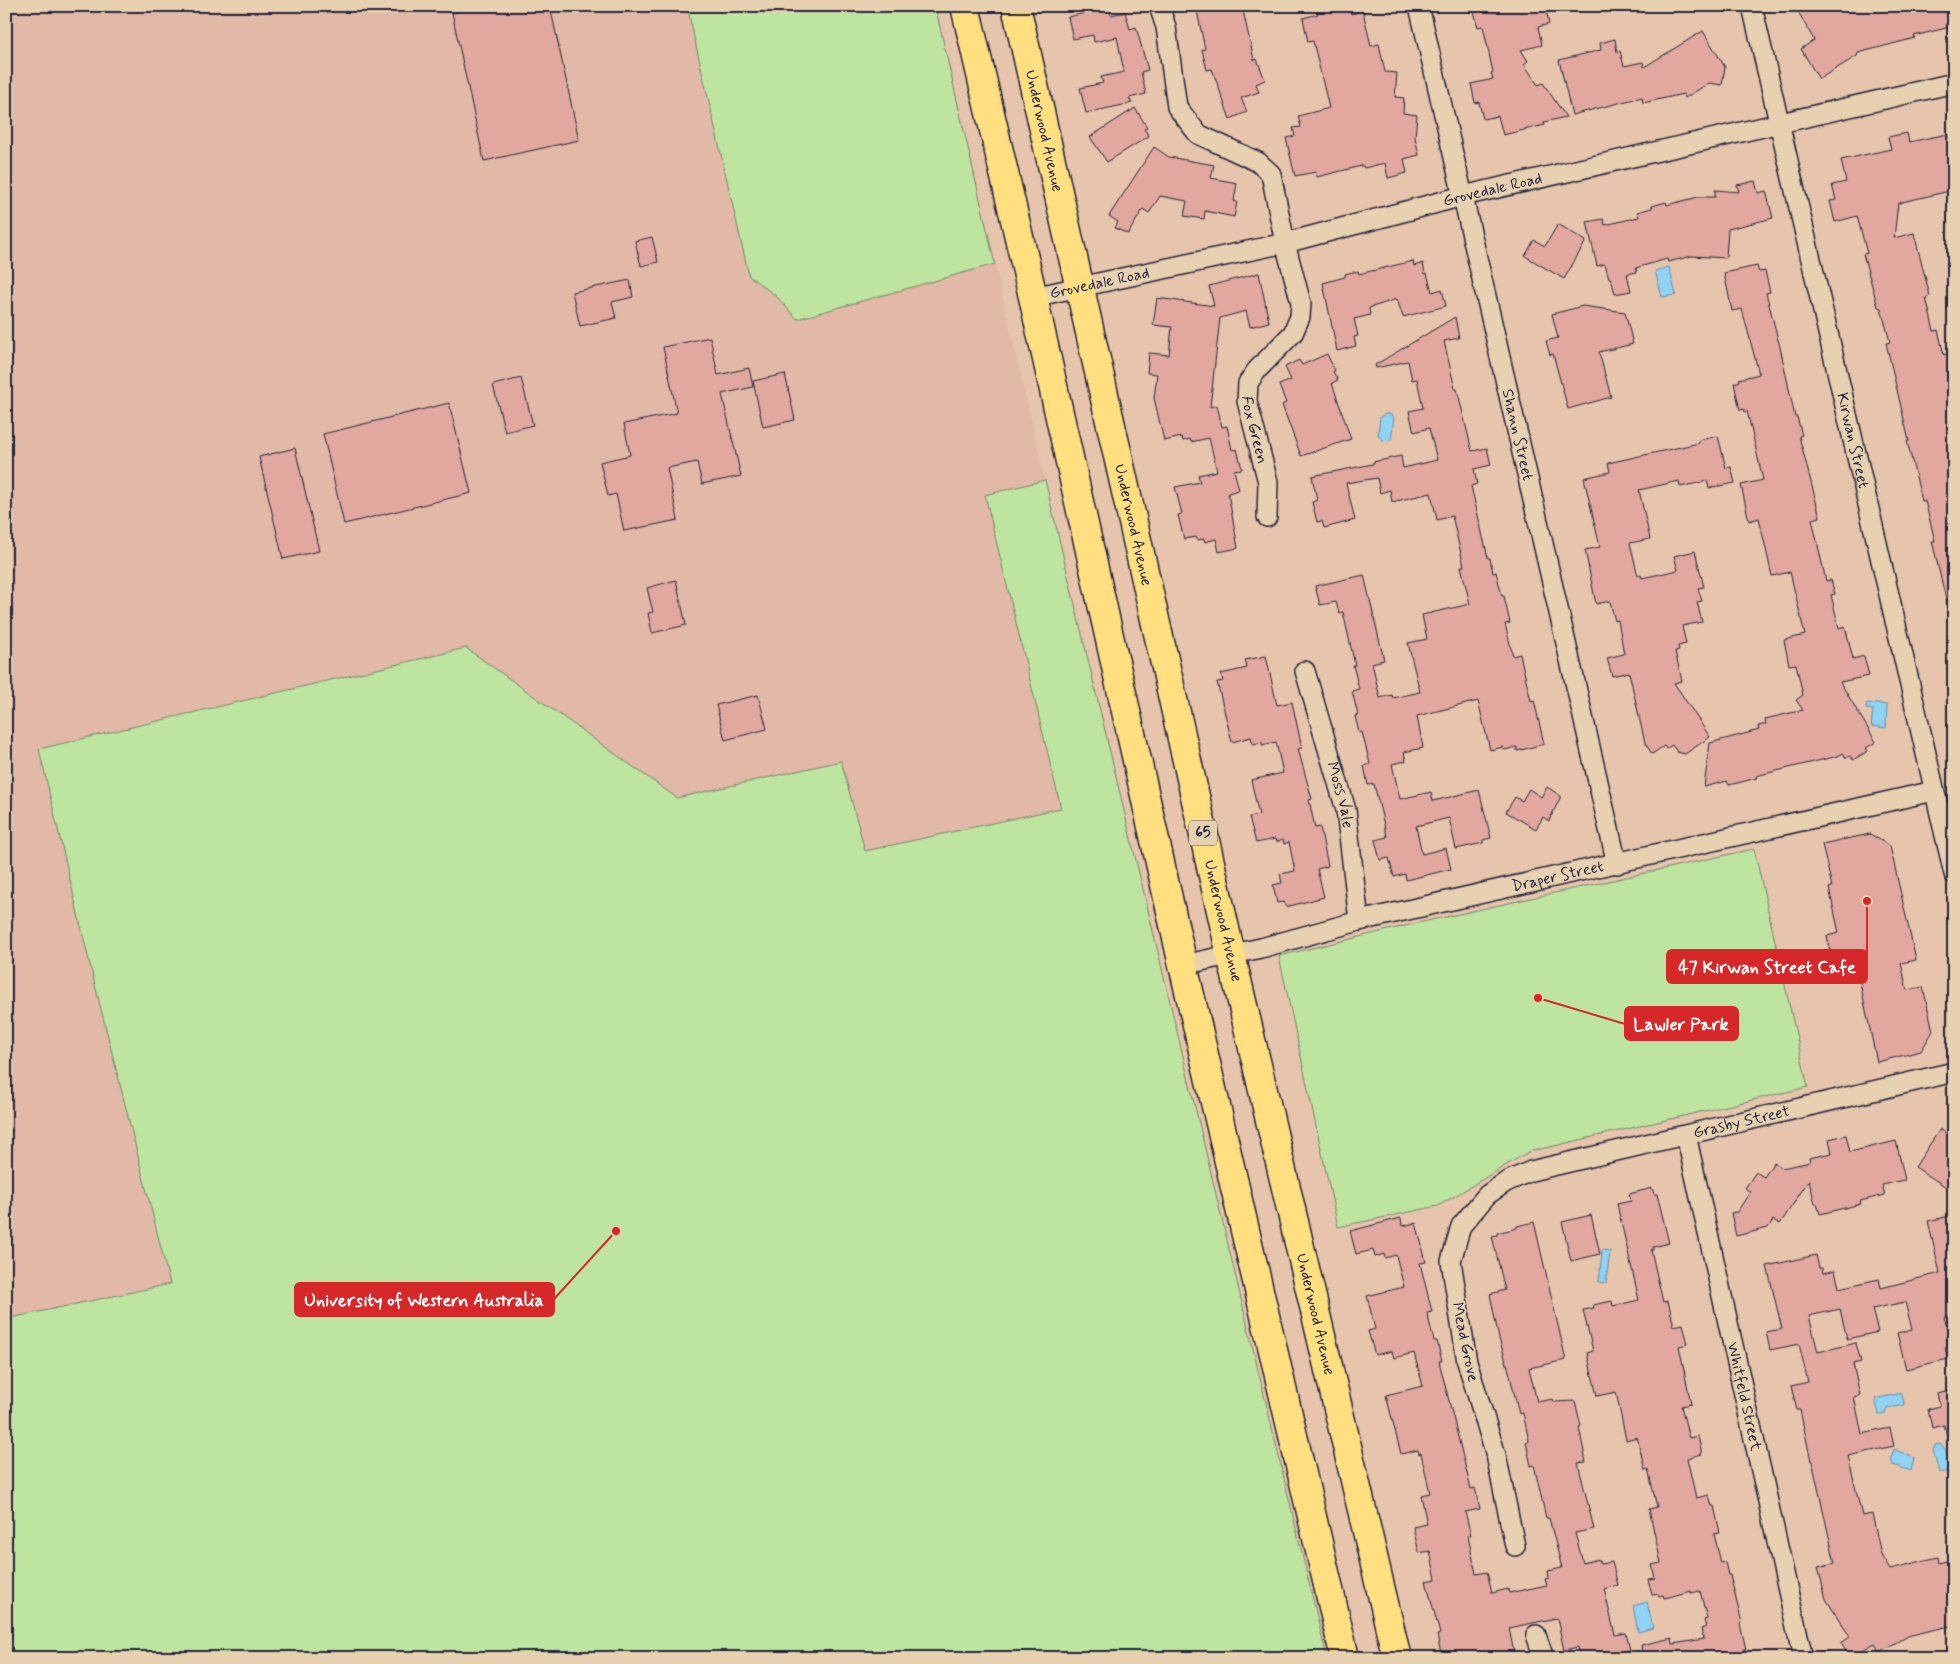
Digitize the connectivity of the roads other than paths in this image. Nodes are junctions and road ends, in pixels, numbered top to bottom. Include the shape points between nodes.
1 (965, 6) edge
2 (1016, 6) edge
3 (1159, 6) edge
4 (1419, 6) edge
5 (1752, 6) edge
6 (1954, 83) edge
7 (1779, 123) junction
8 (1463, 196) junction
9 (1285, 243) junction
10 (1080, 286) junction
11 (1033, 297) junction
12 (1267, 518) dead end
13 (1305, 671) dead end
14 (1934, 791) junction
15 (1617, 864) junction
16 (1954, 874) edge
17 (1359, 921) junction
18 (1231, 955) junction
19 (1183, 965) junction
20 (1954, 1072) edge
21 (1686, 1135) junction
22 (1531, 1170) joint
23 (1515, 1546) dead end
24 (1536, 1635) dead end
25 (1346, 1658) edge
26 (1397, 1658) edge
27 (1544, 1658) edge
28 (1803, 1658) edge

1 - 11 main road
2 - 10 main road, Underwood Avenue / 65
3 - 9 street, Fox Green via 1166,27 1177,107 1198,134 1258,162 1271,174
4 - 8 street, Shann Street
5 - 7 street, Kirwan Street
6 - 7 street, Grovedale Road
7 - 8 street, Grovedale Road
7 - 14 street, Kirwan Street
8 - 9 street, Grovedale Road
8 - 15 street, Shann Street
9 - 10 street, Grovedale Road
9 - 12 street, Fox Green via 1301,303 1300,317 1294,333 1248,383 1247,401 1268,482
10 - 11 street, Grovedale Road
10 - 18 main road, Underwood Avenue / 65
11 - 19 main road
13 - 17 street, Moss Vale via 1346,810
14 - 15 street, Draper Street
14 - 16 street, Kirwan Street
15 - 17 street, Draper Street
17 - 18 street, Draper Street
18 - 19 street, Draper Street
18 - 26 main road, Underwood Avenue / 65
19 - 25 main road
20 - 21 street, Grasby Street
21 - 22 street, Grasby Street
21 - 28 street, Whitfeld Street
22 - 23 street, Mead Grove via 1487,1195 1460,1226 1451,1261 1467,1362 1496,1455
24 - 27 street

